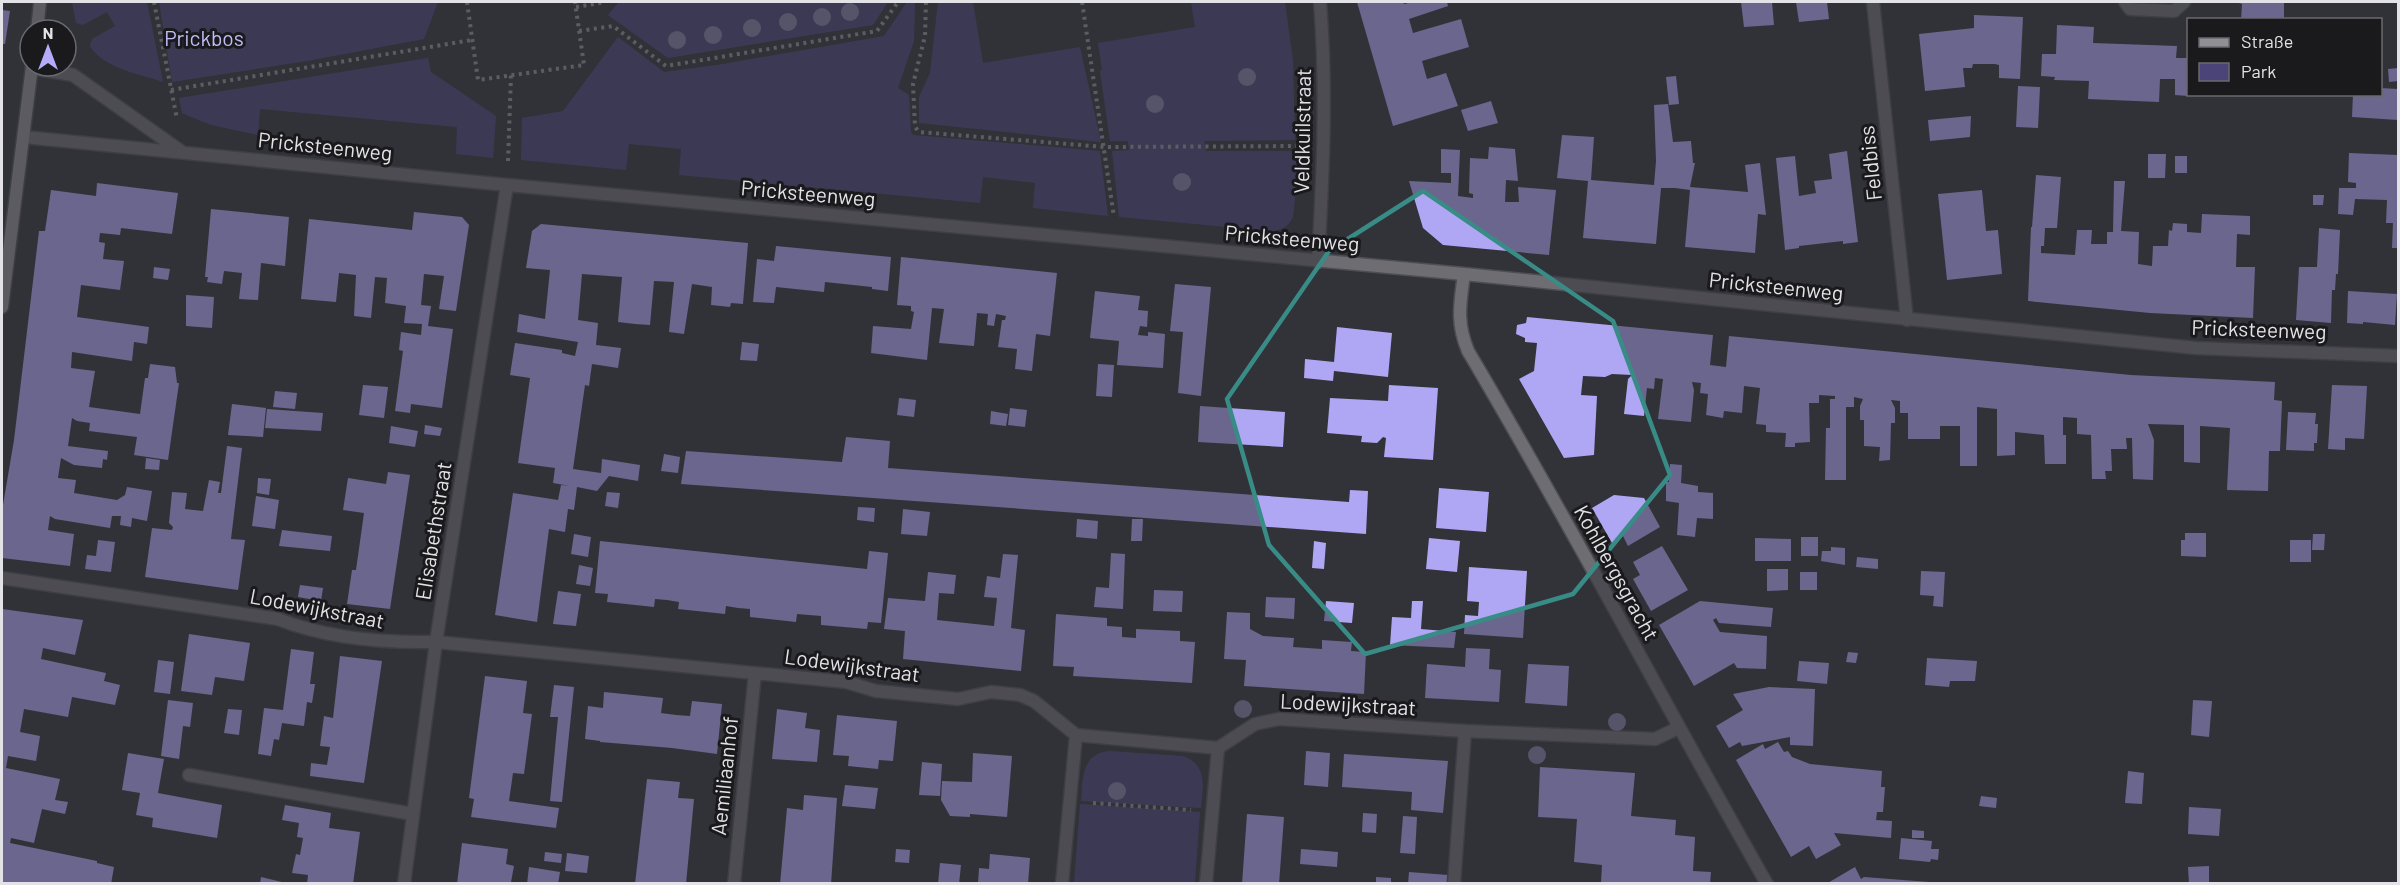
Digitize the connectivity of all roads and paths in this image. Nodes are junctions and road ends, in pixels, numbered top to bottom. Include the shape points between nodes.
1 (40, 2) edge
2 (154, 2) edge
3 (467, 2) edge
4 (605, 2) edge
5 (898, 2) edge
6 (926, 2) edge
7 (1082, 2) edge
8 (1320, 2) edge
9 (1873, 2) edge
10 (2125, 2) edge
11 (2184, 2) edge
12 (575, 4) edge
13 (38, 18) edge
14 (579, 31) junction
15 (472, 40) junction
16 (511, 75) junction
17 (31, 78) edge
18 (77, 78) edge
19 (171, 90) junction
20 (24, 137) junction
21 (1105, 147) junction
22 (1324, 148) junction
23 (183, 152) junction
24 (507, 185) junction
25 (1113, 242) junction
26 (5, 257) edge
27 (1317, 262) junction
28 (1464, 274) junction
29 (2, 307) edge
30 (1908, 320) junction
31 (2398, 356) edge
32 (2, 578) edge
33 (436, 642) junction
34 (755, 673) junction
35 (1678, 728) junction
36 (1465, 731) junction
37 (1076, 735) junction
38 (1218, 748) junction
39 (189, 776) dead end
40 (1069, 802) junction
41 (1212, 812) junction
42 (413, 814) junction
43 (404, 884) edge
44 (734, 884) edge
45 (1062, 884) edge
46 (1206, 884) edge
47 (1454, 884) edge
48 (1767, 884) edge

1 - 13 street
2 - 19 path
3 - 15 path
4 - 12 path
5 - 14 path via 877,31 666,66 613,26
6 - 21 path via 925,36 913,84 917,131
7 - 21 path
8 - 22 street, Veldkuilstraat
9 - 30 street, Feldbiss
10 - 11 street via 2130,9 2174,11
12 - 14 path
14 - 16 path via 584,65
15 - 16 path via 478,80
15 - 19 path
16 - 24 path
17 - 20 street
18 - 23 street, Pricksteenweg
19 - 23 path
20 - 23 street, Pricksteenweg
20 - 26 street
21 - 22 path
21 - 25 path via 1115,219
22 - 27 street, Veldkuilstraat
23 - 24 street, Pricksteenweg
24 - 25 street, Pricksteenweg
24 - 33 street, Elisabethstraat
25 - 27 street, Pricksteenweg
26 - 29 street
27 - 28 street, Pricksteenweg
28 - 30 street, Pricksteenweg
28 - 35 street, Kohlbergsgracht via 1459,317 1468,351
30 - 31 street, Pricksteenweg via 2196,348
32 - 33 street, Lodewijkstraat via 278,619 307,630 382,642
33 - 34 street, Lodewijkstraat
33 - 42 street, Elisabethstraat
34 - 37 street, Lodewijkstraat via 958,699 991,692 1020,695 1034,701
34 - 44 street, Aemiliaanhof
35 - 36 street, Lodewijkstraat via 1655,740
35 - 48 street, Kohlbergsgracht
36 - 38 street, Lodewijkstraat via 1279,719 1255,724
36 - 47 street
37 - 38 street
37 - 40 street
38 - 41 street
39 - 42 street
40 - 41 path
40 - 45 street
41 - 46 street
42 - 43 street, Elisabethstraat

